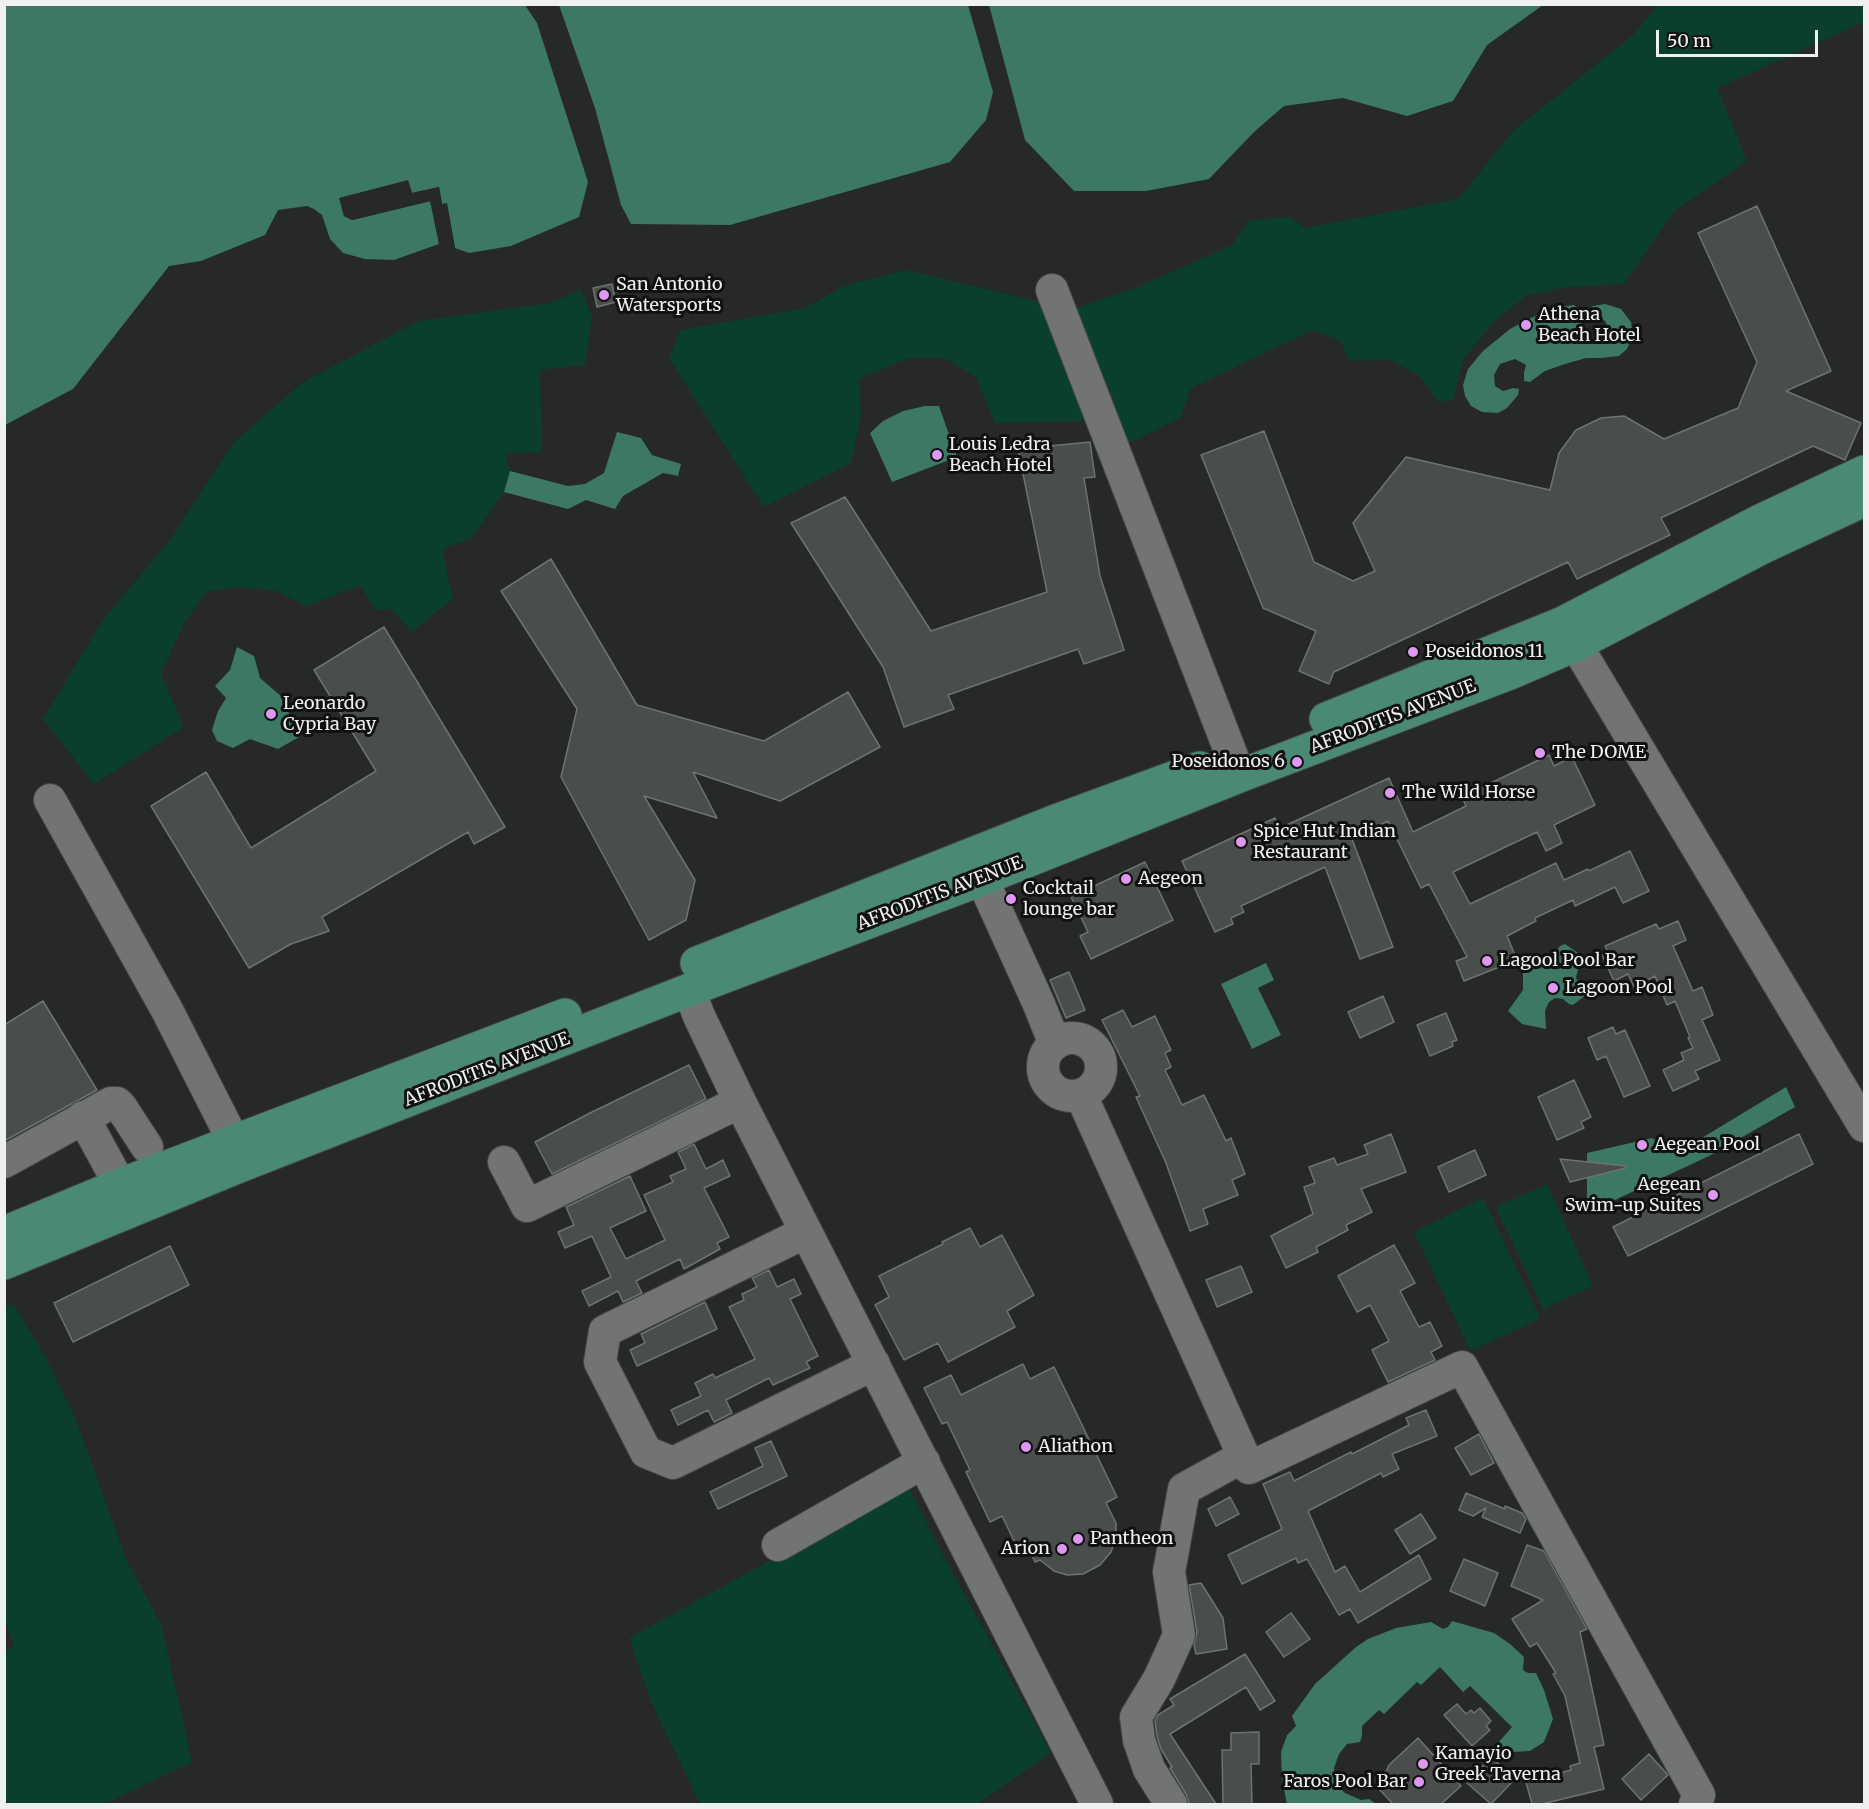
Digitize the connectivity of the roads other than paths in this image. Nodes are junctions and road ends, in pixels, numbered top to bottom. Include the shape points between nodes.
1 (1052, 290) dead end
2 (1864, 472) edge
3 (1864, 500) edge
4 (1569, 634) junction
5 (1232, 756) junction
6 (50, 800) dead end
7 (982, 879) junction
8 (689, 990) junction
9 (1056, 1044) junction
10 (1080, 1095) junction
11 (740, 1102) junction
12 (83, 1117) junction
13 (1864, 1126) edge
14 (234, 1142) junction
15 (147, 1147) dead end
16 (4, 1162) edge
17 (504, 1162) dead end
18 (120, 1185) junction
19 (806, 1232) junction
20 (4, 1233) edge
21 (4, 1263) edge
22 (874, 1364) junction
23 (924, 1462) junction
24 (1246, 1462) junction
25 (777, 1545) dead end
26 (1097, 1804) edge
27 (1171, 1804) edge
28 (1695, 1804) edge

1 - 5 street
2 - 4 main road, AFRODITIS AVENUE via 1758,522
3 - 4 main road, AFRODITIS AVENUE
4 - 5 main road, AFRODITIS AVENUE
4 - 7 main road, AFRODITIS AVENUE via 1510,673
4 - 13 street
5 - 14 main road, AFRODITIS AVENUE via 1053,822
6 - 14 street via 167,1010
7 - 8 main road, AFRODITIS AVENUE
7 - 9 street
8 - 11 street
8 - 21 main road, AFRODITIS AVENUE
9 - 10 street via 1044,1059 1048,1084 1062,1094
9 - 10 street via 1078,1039 1098,1054 1098,1080
10 - 24 street
11 - 17 street via 527,1206
11 - 19 street
12 - 15 street via 117,1103
12 - 16 street
12 - 18 street
14 - 18 main road, AFRODITIS AVENUE
18 - 20 main road, AFRODITIS AVENUE
19 - 22 street
19 - 22 street via 605,1331 600,1362 646,1452 673,1463
22 - 23 street
23 - 25 street
23 - 26 street
24 - 27 street via 1184,1489 1169,1572 1179,1635 1136,1717 1149,1769
24 - 28 street via 1462,1367 1699,1795

